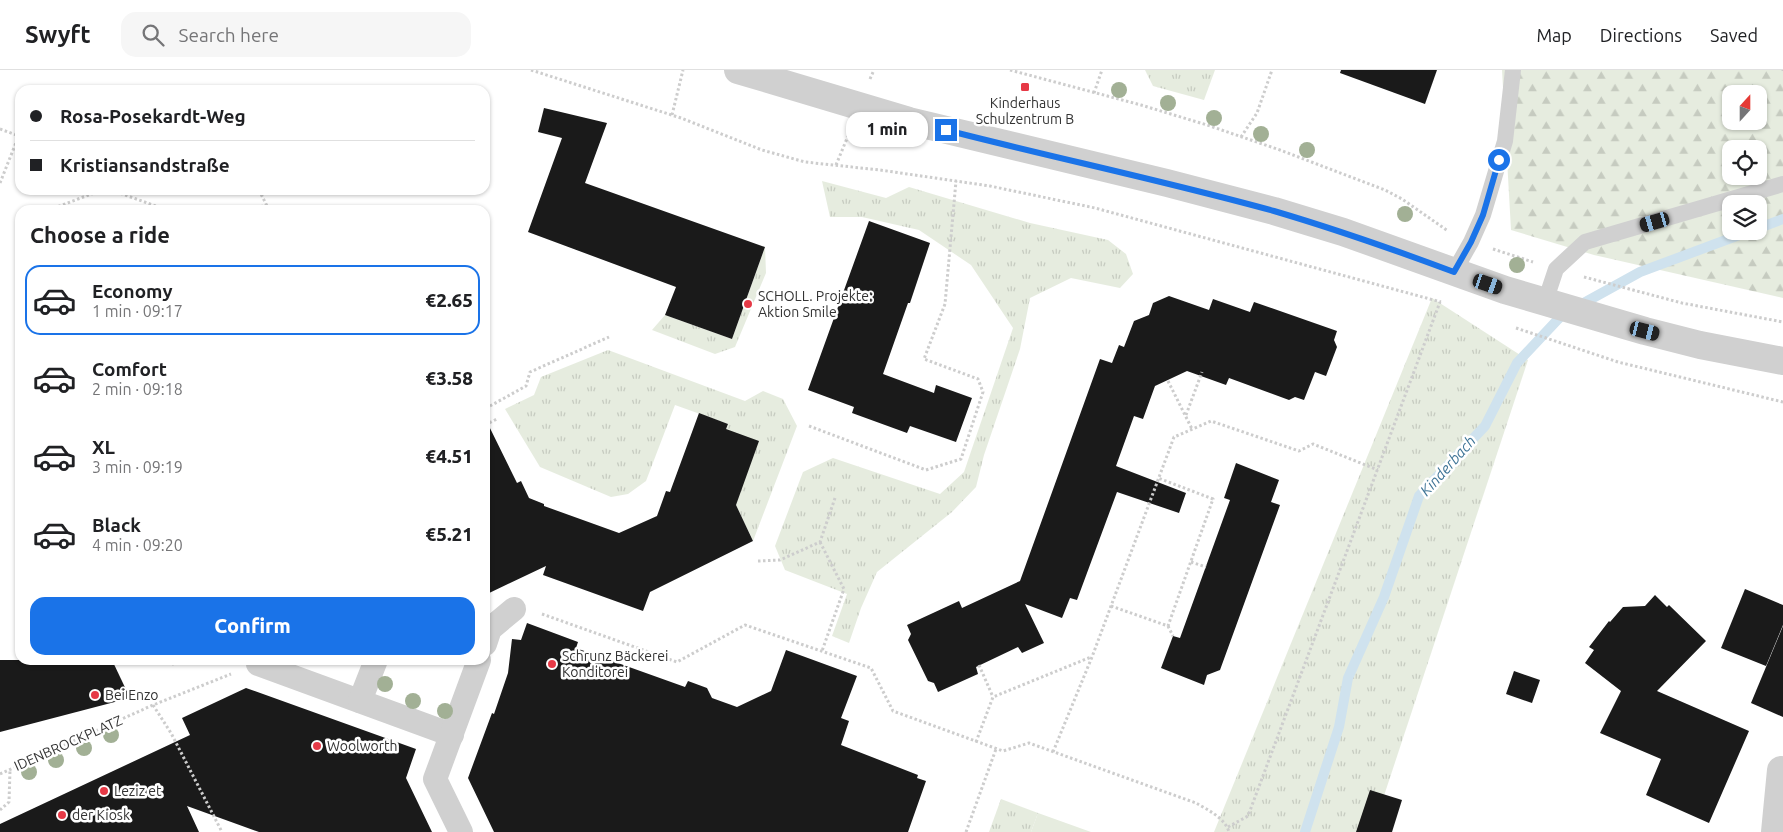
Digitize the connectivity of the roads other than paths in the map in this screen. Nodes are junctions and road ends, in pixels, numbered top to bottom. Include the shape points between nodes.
1 (738, 70) edge
2 (1513, 70) edge
3 (782, 76) edge
4 (1783, 184) edge
5 (1454, 272) junction
6 (1543, 297) junction
7 (1783, 361) edge
8 (514, 609) road end
9 (490, 630) edge
10 (261, 665) edge
11 (374, 665) edge
12 (477, 665) edge
13 (360, 701) junction
14 (452, 735) junction
15 (1781, 770) dead end
16 (461, 832) edge
17 (1775, 832) edge

1 - 3 street
2 - 5 lane via 1505,141 1483,215
3 - 5 street via 918,123 1274,211
4 - 6 lane via 1585,242 1556,269
5 - 6 street
6 - 7 street via 1609,321 1700,345
8 - 9 street
10 - 13 street
11 - 13 street
12 - 14 street
13 - 14 street
14 - 16 street via 435,779
15 - 17 street

